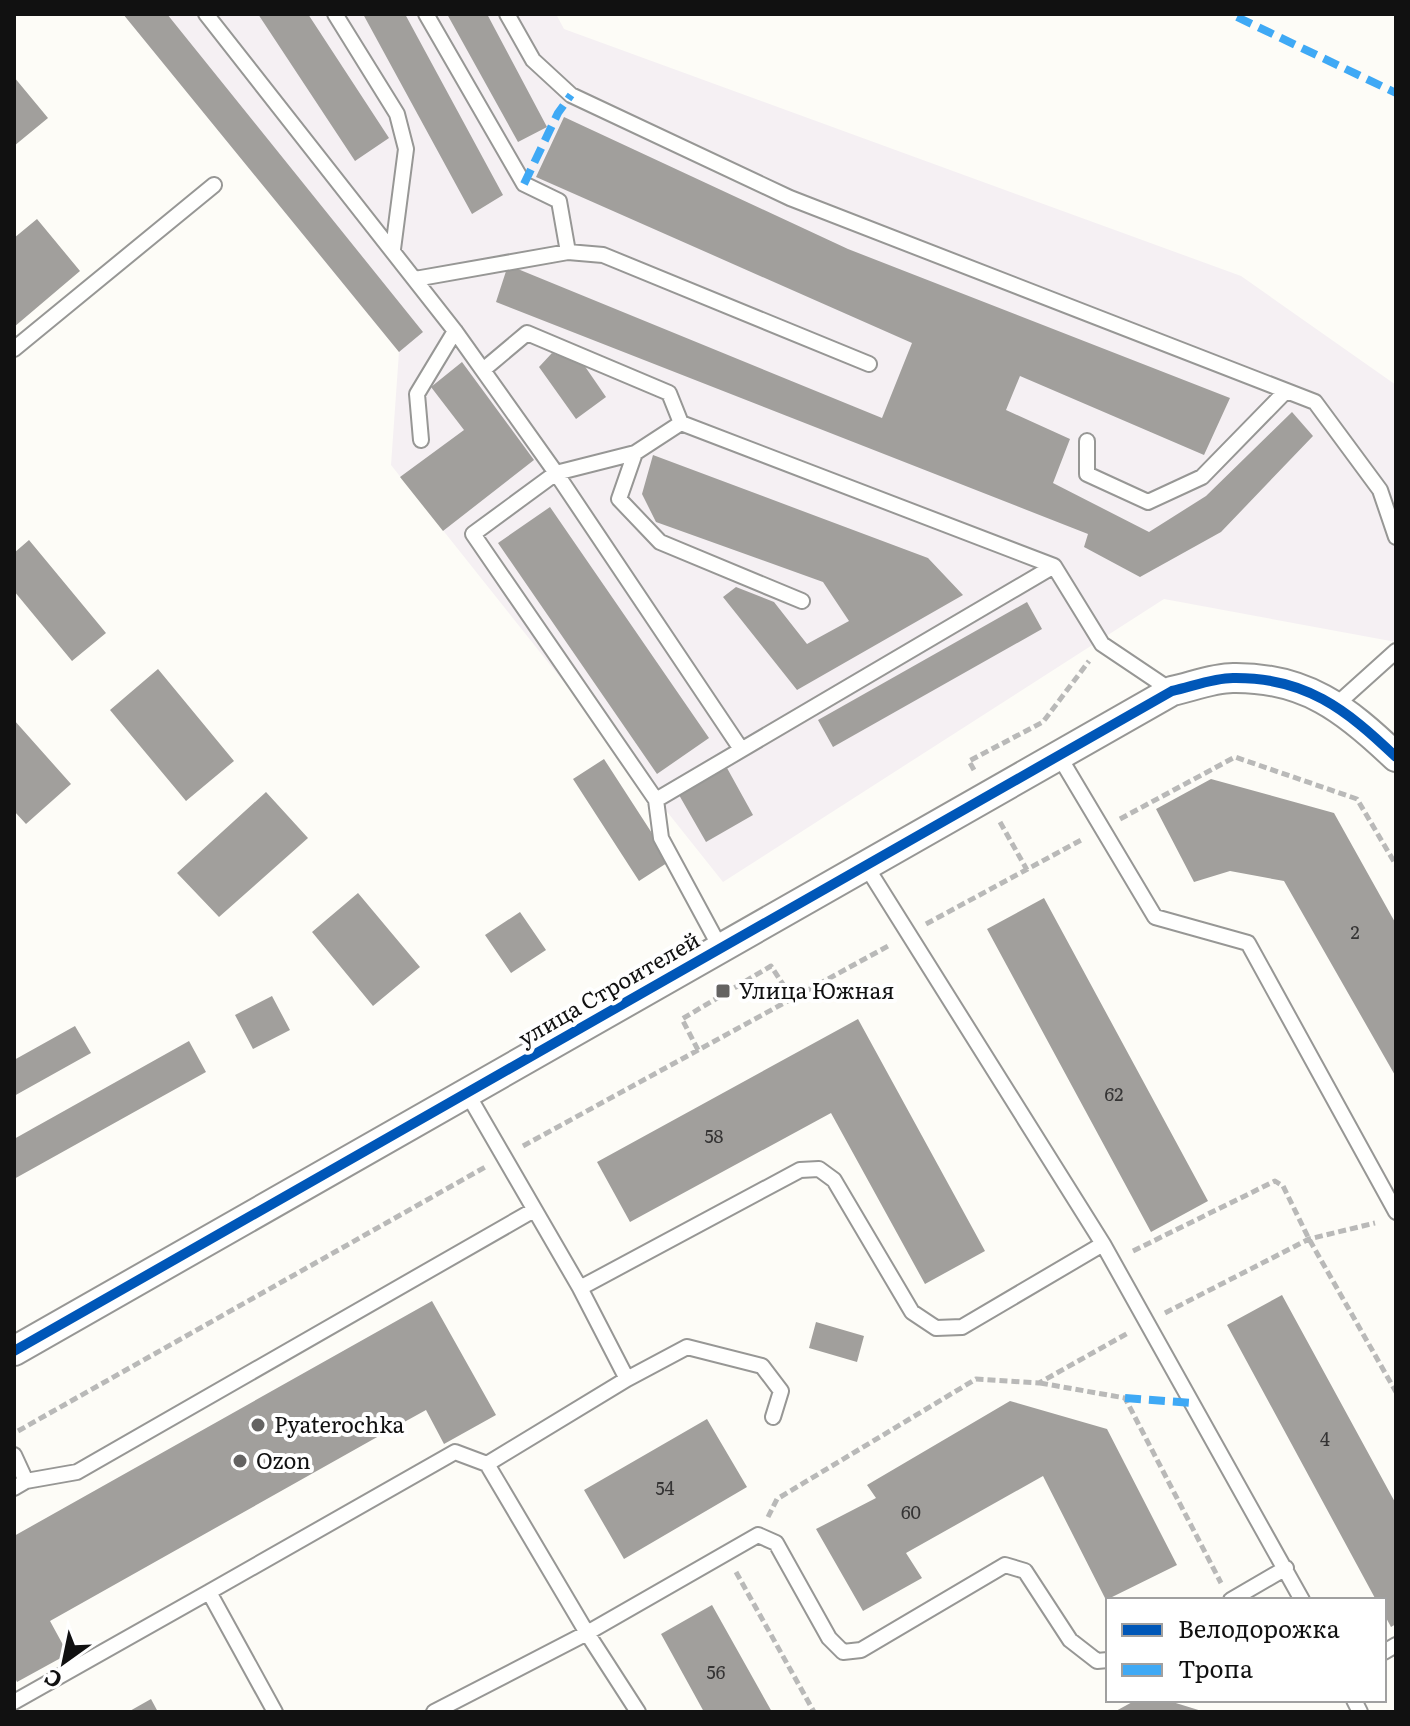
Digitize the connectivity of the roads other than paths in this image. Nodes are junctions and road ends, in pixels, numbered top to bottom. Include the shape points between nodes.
1 (206, 14) edge
2 (335, 14) edge
3 (426, 14) edge
4 (507, 14) edge
5 (214, 185) dead end
6 (393, 249) junction
7 (568, 252) junction
8 (415, 279) junction
9 (455, 331) junction
10 (14, 349) edge
11 (869, 364) dead end
12 (483, 370) junction
13 (1286, 391) junction
14 (681, 423) junction
15 (421, 440) dead end
16 (1087, 441) dead end
17 (635, 453) junction
18 (556, 473) junction
19 (1396, 537) edge
20 (1054, 566) junction
21 (802, 601) dead end
22 (1396, 651) edge
23 (1172, 691) junction
24 (1336, 705) junction
25 (741, 749) junction
26 (1059, 756) junction
27 (1396, 756) edge
28 (656, 800) junction
29 (866, 866) junction
30 (721, 949) junction
31 (467, 1093) junction
32 (534, 1210) junction
33 (1396, 1212) edge
34 (1103, 1244) junction
35 (580, 1288) junction
36 (14, 1351) edge
37 (627, 1379) junction
38 (773, 1417) dead end
39 (14, 1455) edge
40 (487, 1464) junction
41 (20, 1485) edge
42 (1286, 1568) junction
43 (209, 1592) junction
44 (1227, 1593) edge
45 (1301, 1598) edge
46 (587, 1633) junction
47 (1106, 1660) edge
48 (14, 1702) edge
49 (634, 1709) edge
50 (275, 1712) edge
51 (434, 1712) edge

1 - 6 lane
2 - 6 lane via 397,114 406,149
3 - 7 lane via 524,184 559,201
4 - 13 lane via 533,60 571,95 790,198
5 - 10 lane
6 - 8 lane
7 - 8 lane
7 - 11 lane via 603,255
8 - 9 lane
9 - 12 lane
9 - 15 lane via 417,394
12 - 14 lane via 527,333 669,393
12 - 18 lane
13 - 16 lane via 1202,477 1148,502 1087,474
13 - 19 lane via 1315,402 1380,490
14 - 17 lane
14 - 20 lane
17 - 18 lane
17 - 21 lane via 619,499 660,542
18 - 25 lane
18 - 28 lane via 473,534
20 - 23 lane via 1102,644
20 - 25 lane
22 - 24 lane
23 - 24 street, улица Строителей via 1230,678 1285,682
23 - 26 street, улица Строителей
24 - 27 street, улица Строителей
25 - 28 lane
26 - 29 street, улица Строителей
26 - 33 lane via 1155,917 1248,943
28 - 30 lane via 661,838
29 - 30 street, улица Строителей
29 - 34 lane
30 - 31 street, улица Строителей
31 - 32 lane
31 - 36 street, улица Строителей
32 - 35 lane
32 - 41 lane via 77,1472
34 - 35 lane via 962,1327 936,1328 912,1312 834,1180 819,1169 800,1170
34 - 42 lane
35 - 37 lane
37 - 38 lane via 687,1347 762,1366 781,1391
37 - 40 lane
39 - 41 lane
40 - 43 lane via 455,1452
40 - 46 lane
42 - 44 lane
42 - 45 lane
43 - 48 lane
43 - 50 lane
46 - 47 lane via 758,1535 776,1543 829,1638 843,1652 861,1650 1005,1565 1025,1571 1070,1640 1097,1661
46 - 49 lane
46 - 51 lane

